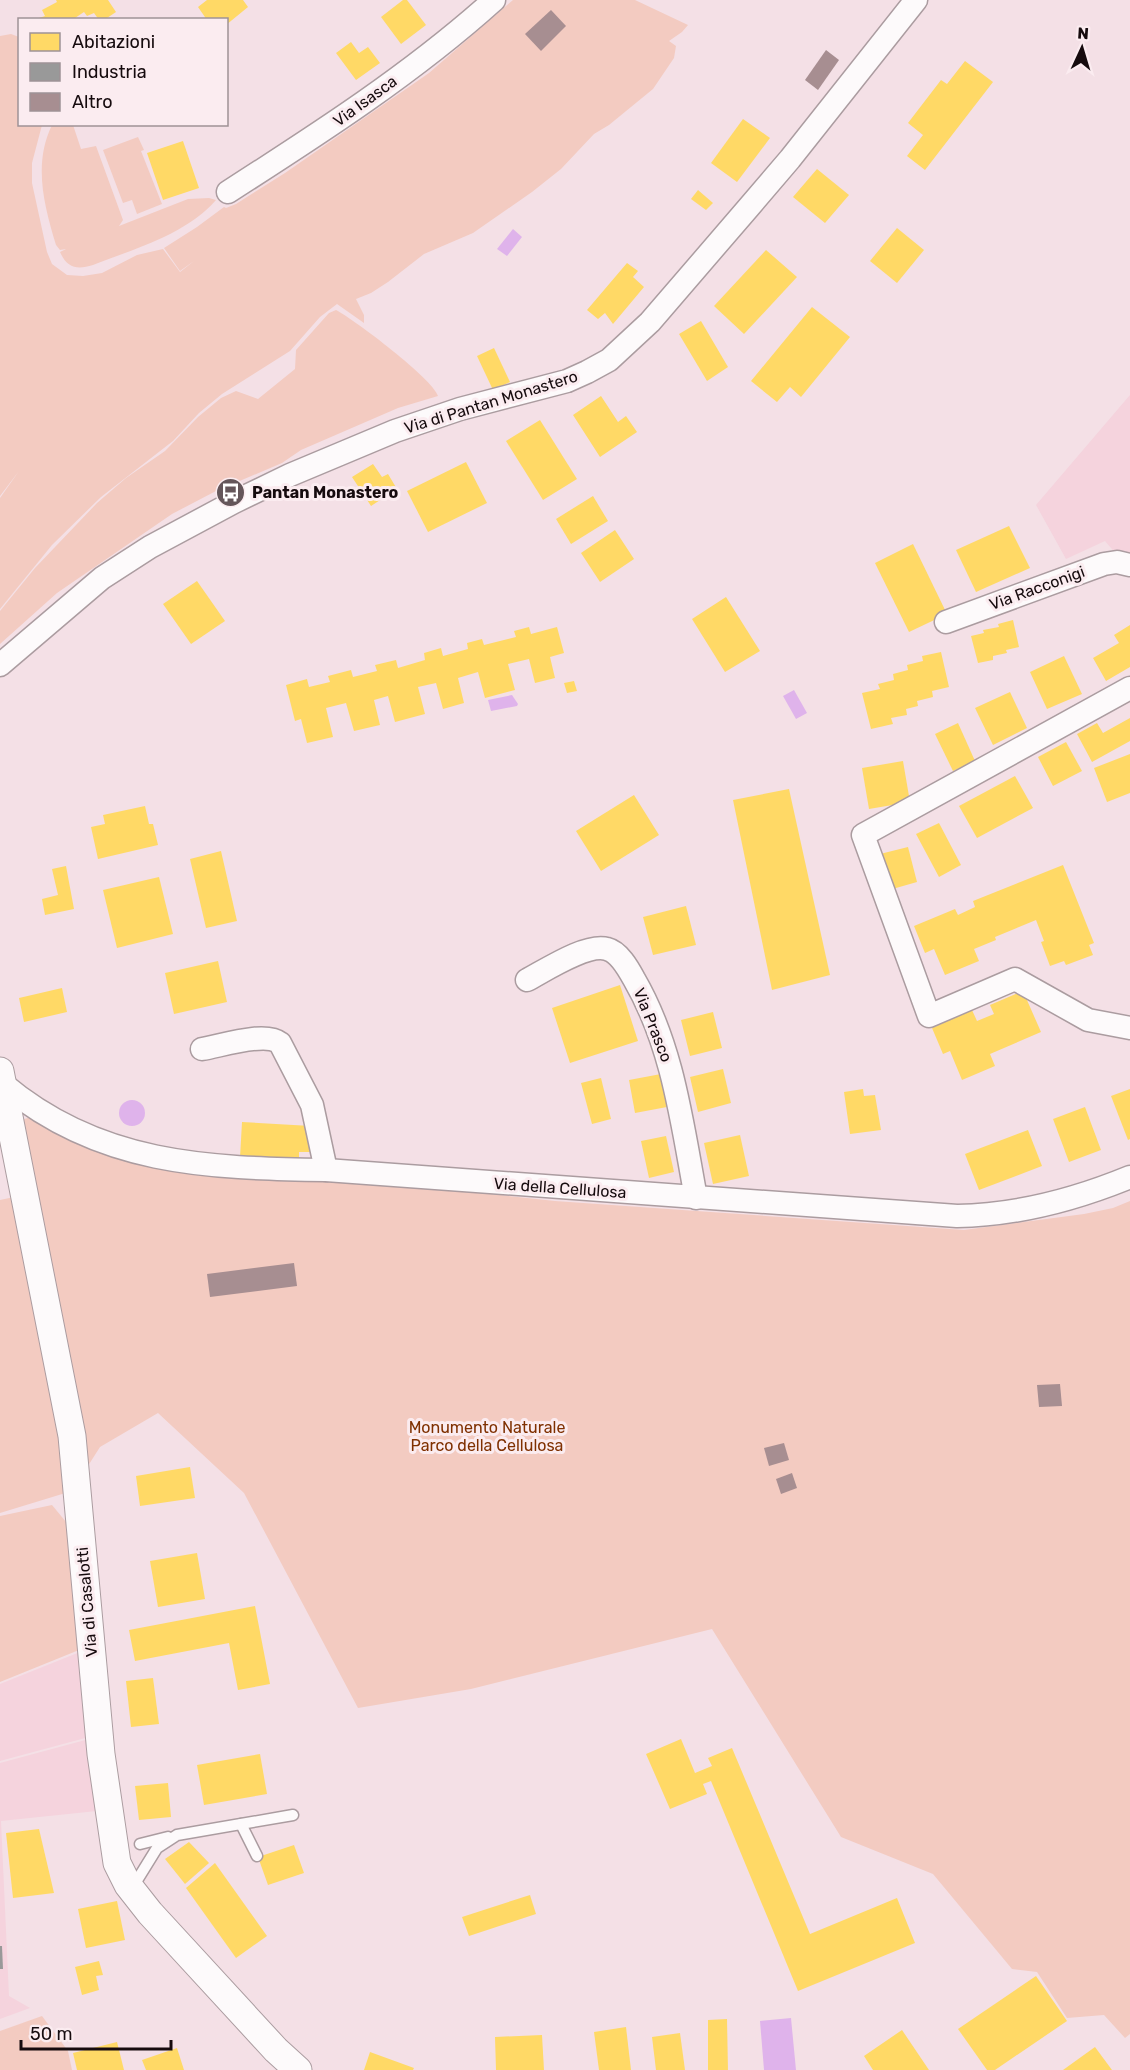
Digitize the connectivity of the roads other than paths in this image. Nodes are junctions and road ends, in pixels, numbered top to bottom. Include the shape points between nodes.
1 (494, 0) edge
2 (916, 0) edge
3 (228, 192) dead end
4 (1130, 565) edge
5 (946, 622) dead end
6 (0, 666) edge
7 (1130, 688) edge
8 (527, 980) dead end
9 (1130, 1028) edge
10 (202, 1049) dead end
11 (1, 1077) edge
12 (326, 1170) junction
13 (1130, 1177) edge
14 (696, 1198) junction
15 (293, 1815) dead end
16 (241, 1824) junction
17 (177, 1835) junction
18 (140, 1844) dead end
19 (257, 1856) dead end
20 (131, 1890) junction
21 (298, 2070) edge

1 - 3 street, Via Isasca via 391,83
2 - 6 street, Via di Pantan Monastero via 762,191 650,322 609,360 567,381 395,431 234,502 102,578
4 - 5 street, Via Racconigi via 1104,564
7 - 9 street via 863,835 929,1016 1015,979 1089,1020
8 - 14 street, Via Prasco via 590,949 608,949 619,957 647,1004 665,1048
10 - 12 street via 261,1038 280,1043 312,1105
11 - 12 street, Via della Cellulosa via 24,1101 46,1116 126,1150 242,1169
11 - 20 street, Via di Casalotti via 72,1436 101,1754 115,1854
12 - 14 street, Via della Cellulosa
13 - 14 street, Via della Cellulosa via 1069,1200 986,1216
15 - 16 lane
16 - 17 lane
16 - 19 lane
17 - 18 lane
17 - 20 lane via 157,1848
20 - 21 street, Via di Casalotti

